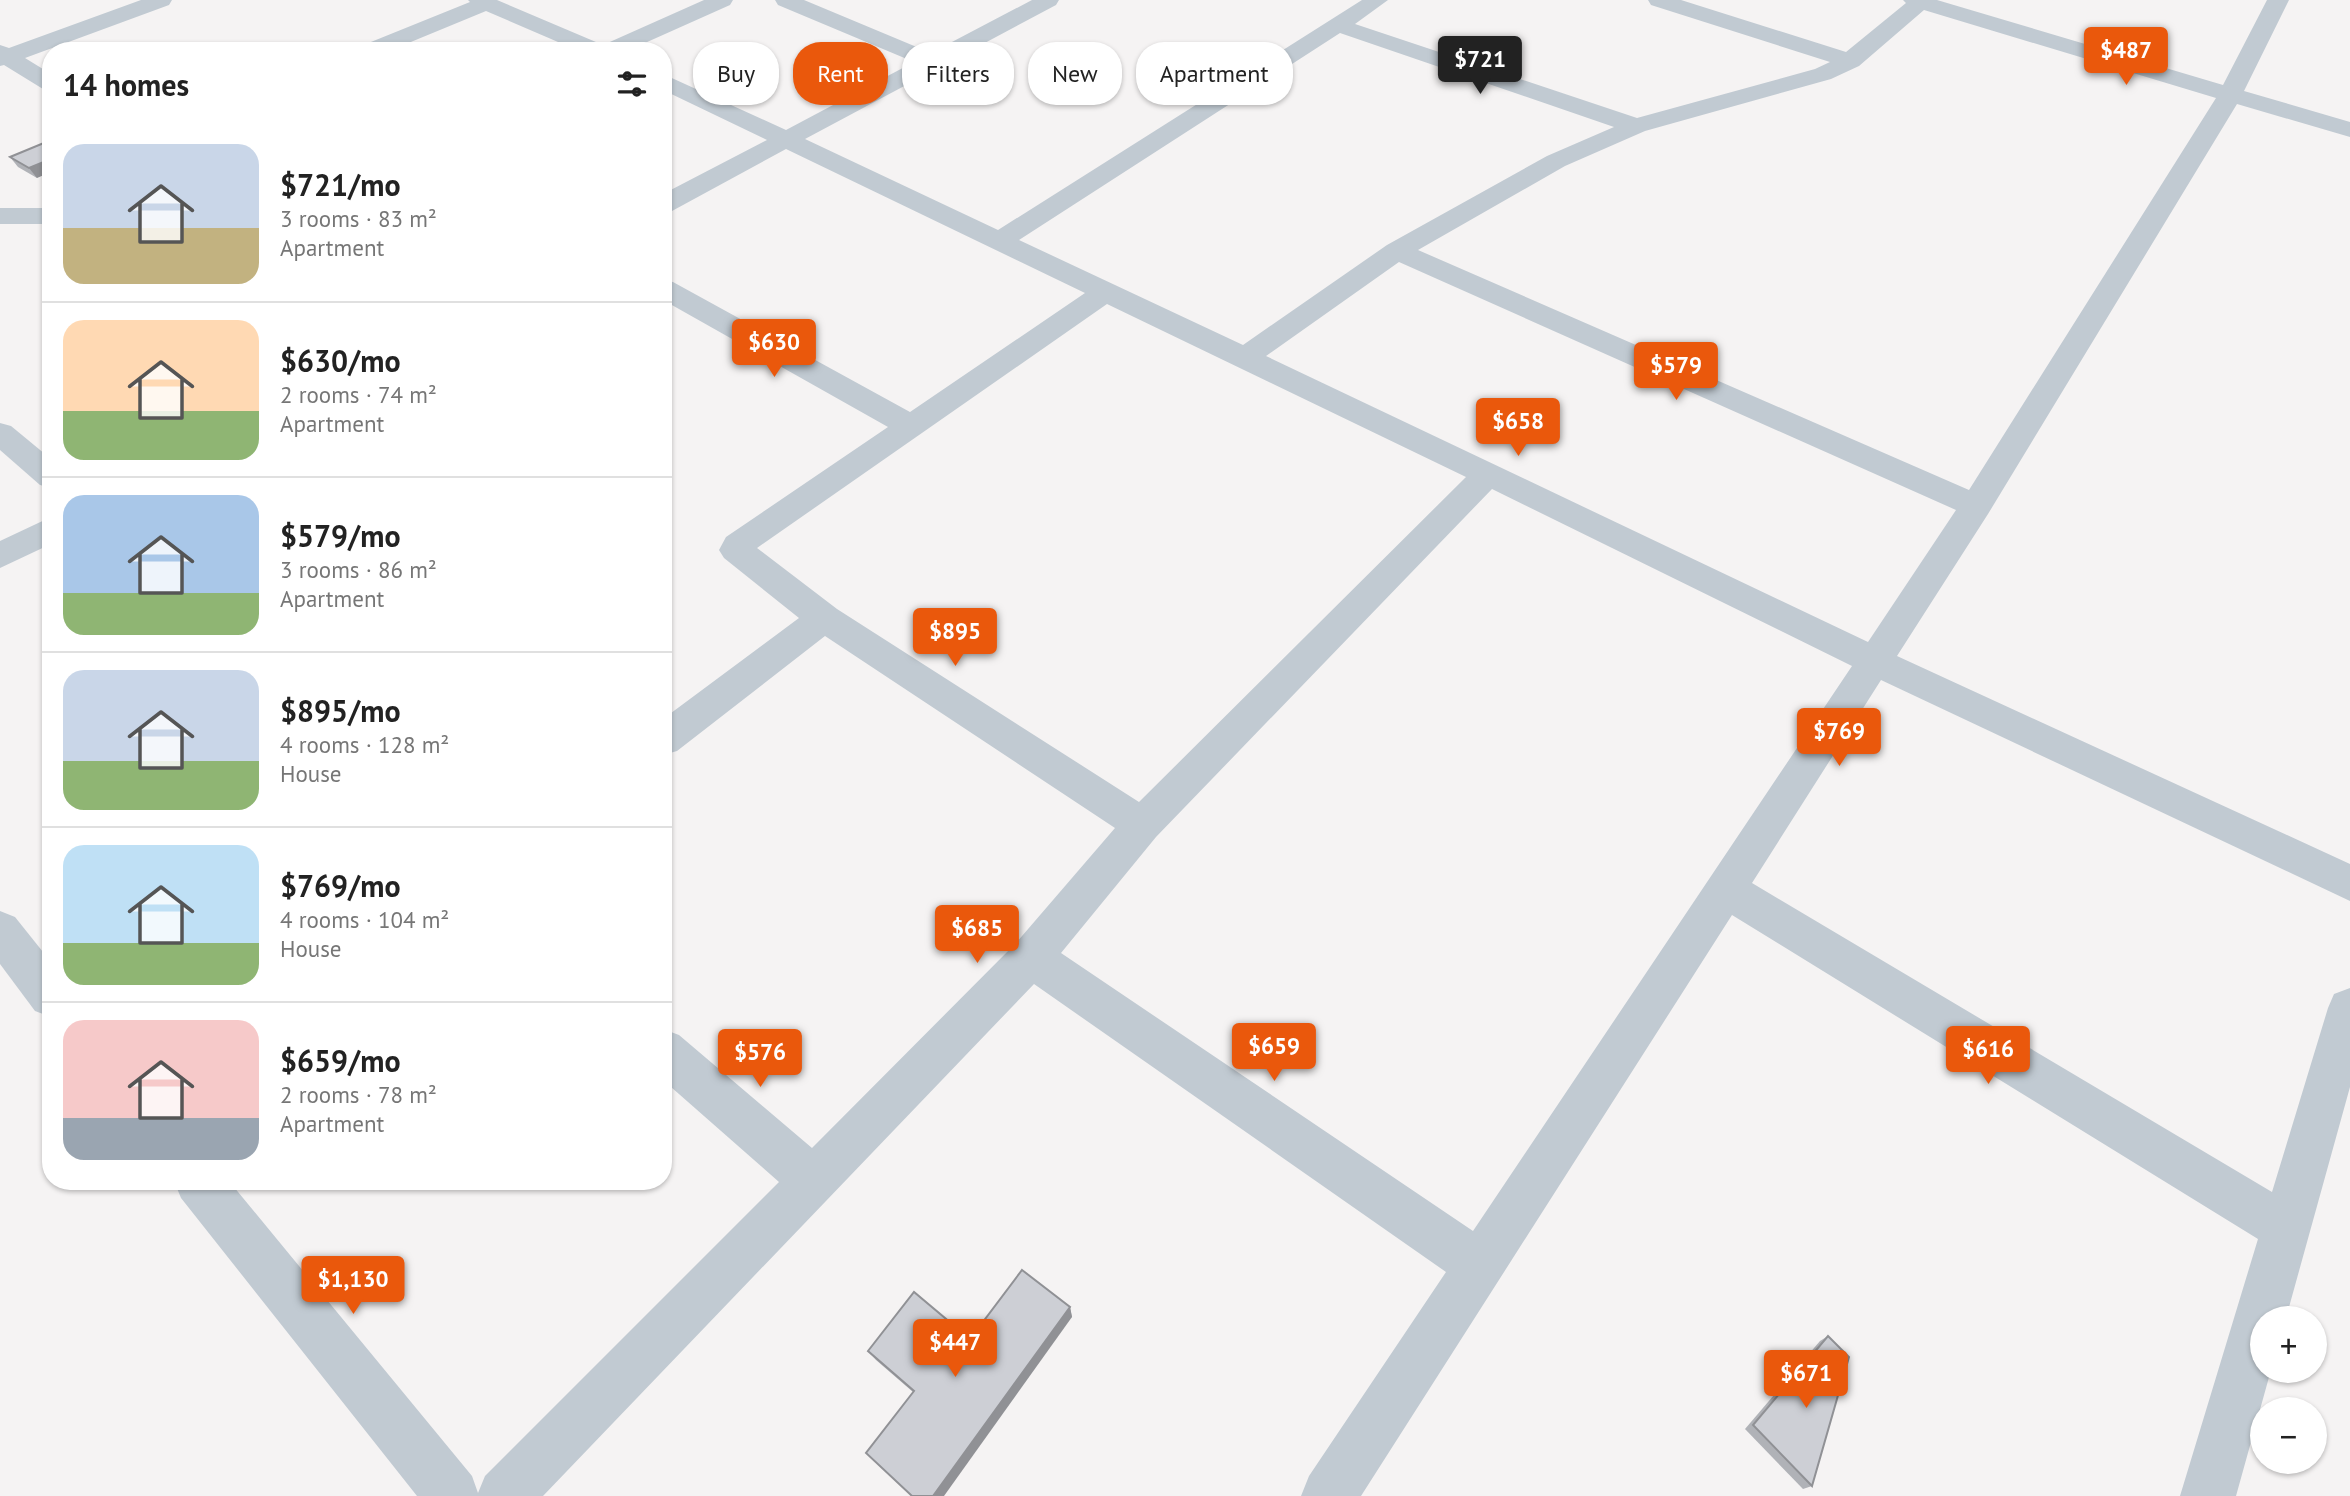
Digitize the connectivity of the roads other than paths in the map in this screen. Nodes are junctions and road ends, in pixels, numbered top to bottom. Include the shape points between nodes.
1 (161, 0) edge
2 (722, 0) edge
3 (786, 0) edge
4 (1048, 0) edge
5 (1377, 0) edge
6 (1659, 0) edge
7 (2278, 0) edge
8 (1918, 1) edge
9 (483, 2) edge
10 (1693, 5) edge
11 (1338, 25) junction
12 (390, 42) edge
13 (577, 42) edge
14 (628, 42) edge
15 (967, 42) edge
16 (902, 49) edge
17 (2, 55) edge
18 (1851, 61) junction
19 (902, 76) edge
20 (42, 79) edge
21 (672, 85) edge
22 (2230, 95) junction
23 (1636, 126) junction
24 (2350, 130) edge
25 (787, 139) junction
26 (672, 200) edge
27 (0, 216) edge
28 (42, 216) edge
29 (999, 241) junction
30 (1397, 251) junction
31 (1106, 292) junction
32 (672, 293) edge
33 (1244, 359) junction
34 (909, 425) junction
35 (0, 433) edge
36 (42, 469) edge
37 (1488, 474) junction
38 (1976, 506) junction
39 (42, 534) edge
40 (0, 556) edge
41 (824, 618) junction
42 (1874, 661) junction
43 (672, 733) edge
44 (1142, 825) junction
45 (2350, 883) edge
46 (1724, 888) junction
47 (0, 930) edge
48 (1031, 957) junction
49 (42, 985) edge
50 (2350, 1008) edge
51 (672, 1058) edge
52 (813, 1179) junction
53 (205, 1190) edge
54 (2286, 1228) junction
55 (1479, 1265) junction
56 (452, 1496) edge
57 (505, 1496) edge
58 (1329, 1496) edge
59 (2208, 1496) edge

1 - 17 street
2 - 14 street
3 - 16 street
4 - 15 street
5 - 11 street
6 - 10 street
7 - 22 street
8 - 18 street
8 - 22 street
9 - 12 street
9 - 13 street
10 - 18 street
11 - 23 street
11 - 29 street
17 - 20 street
18 - 23 street via 1823,74
19 - 25 street
21 - 25 street
22 - 24 street
22 - 38 street
23 - 30 street via 1556,161
25 - 26 street
25 - 29 street
27 - 28 street
29 - 31 street
30 - 33 street
30 - 38 street
31 - 33 street
31 - 34 street
32 - 34 street
33 - 37 street
34 - 41 street via 738,545 736,550
35 - 36 street
37 - 42 street
37 - 44 street
38 - 42 street
39 - 40 street
41 - 43 street
41 - 44 street
42 - 45 street
42 - 46 street
44 - 48 street
46 - 54 street
46 - 55 street
47 - 49 street
48 - 52 street
48 - 55 street
50 - 54 street
51 - 52 street
52 - 57 street
53 - 56 street
54 - 59 street
55 - 58 street

